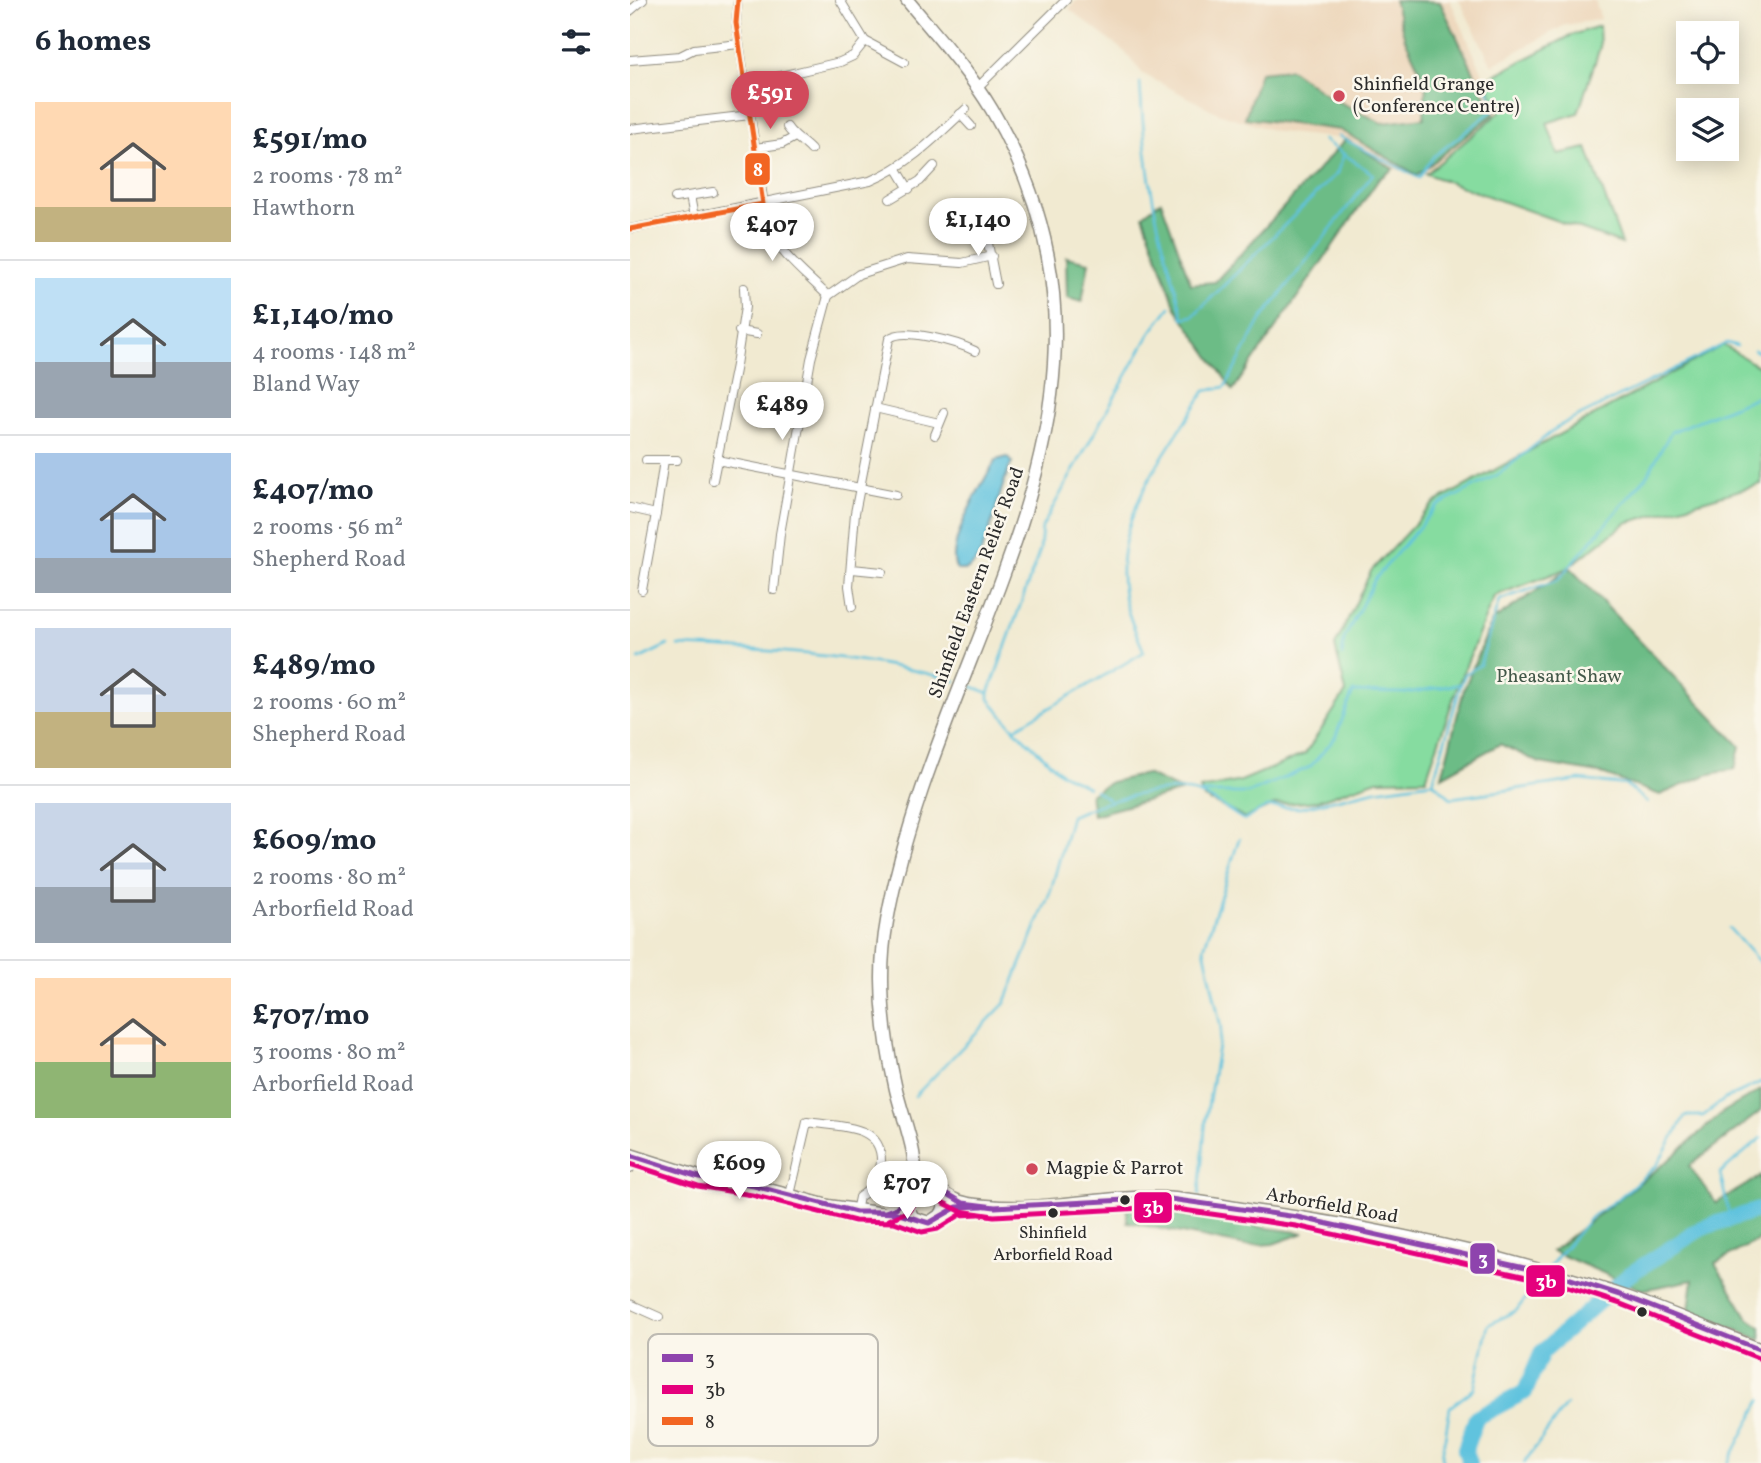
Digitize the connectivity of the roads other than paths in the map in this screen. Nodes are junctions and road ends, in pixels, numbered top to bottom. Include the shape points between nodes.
1 (643, 0) edge
2 (738, 0) edge
3 (840, 0) edge
4 (906, 0) edge
5 (1066, 0) edge
6 (630, 11) edge
7 (865, 41) junction
8 (739, 44) junction
9 (630, 60) edge
10 (904, 62) dead end
11 (746, 84) junction
12 (977, 88) junction
13 (750, 115) junction
14 (971, 125) dead end
15 (787, 127) dead end
16 (630, 129) edge
17 (793, 138) junction
18 (755, 148) junction
19 (811, 150) dead end
20 (934, 166) dead end
21 (897, 169) junction
22 (909, 188) junction
23 (713, 192) dead end
24 (690, 196) junction
25 (675, 198) dead end
26 (890, 199) dead end
27 (762, 204) junction
28 (694, 217) junction
29 (985, 228) dead end
30 (630, 229) edge
31 (992, 256) junction
32 (996, 284) dead end
33 (744, 288) dead end
34 (828, 296) junction
35 (739, 331) junction
36 (757, 334) dead end
37 (975, 351) dead end
38 (875, 408) junction
39 (944, 413) dead end
40 (939, 423) junction
41 (935, 435) dead end
42 (646, 460) dead end
43 (664, 460) junction
44 (677, 460) dead end
45 (717, 460) junction
46 (790, 475) junction
47 (713, 480) dead end
48 (860, 488) junction
49 (896, 495) dead end
50 (630, 508) edge
51 (656, 514) junction
52 (852, 569) junction
53 (882, 572) dead end
54 (642, 590) dead end
55 (774, 590) dead end
56 (852, 607) dead end
57 (631, 1160) edge
58 (916, 1165) junction
59 (937, 1189) junction
60 (911, 1194) junction
61 (790, 1195) junction
62 (977, 1205) junction
63 (856, 1212) junction
64 (885, 1212) junction
65 (942, 1214) junction
66 (913, 1218) junction
67 (630, 1304) edge
68 (659, 1317) dead end
69 (1761, 1350) edge

1 - 6 street
2 - 8 street
3 - 7 street
4 - 12 main road, Shinfield Eastern Relief Road
5 - 12 street
7 - 10 street
7 - 11 street via 853,56 840,62
8 - 9 street
8 - 11 street
11 - 13 street
12 - 58 main road, Shinfield Eastern Relief Road via 1013,149 1040,228 1054,310 1052,391 1046,442 1026,515 914,816 886,925 882,976 885,1031
13 - 16 street
13 - 18 street
14 - 21 street via 963,111
15 - 17 street
17 - 18 street
17 - 19 street
18 - 27 street
20 - 22 street
21 - 22 street
21 - 27 street via 857,184
22 - 26 street
23 - 24 street
24 - 25 street
24 - 28 street
27 - 28 street
27 - 34 street via 775,244
28 - 30 street
29 - 31 street
31 - 32 street
31 - 34 street via 962,263 907,259 859,274
33 - 35 street
34 - 46 street via 811,359
35 - 36 street
35 - 45 street
37 - 38 street via 948,341 892,335
38 - 40 street
38 - 48 street
39 - 40 street
40 - 41 street
42 - 43 street
43 - 44 street
43 - 51 street
45 - 46 street
45 - 47 street
46 - 48 street
46 - 55 street
48 - 49 street
48 - 52 street
50 - 51 street
51 - 54 street via 641,576
52 - 53 street
52 - 56 street
57 - 61 main road
58 - 59 main road, Shinfield Eastern Relief Road
58 - 60 main road, Shinfield Eastern Relief Road
59 - 60 main road
59 - 62 main road, Arborfield Road
59 - 65 main road via 945,1205
60 - 64 main road via 897,1208
60 - 66 main road via 908,1207
61 - 63 main road
61 - 63 street via 807,1122 864,1132 876,1138 881,1168 874,1187 859,1197
62 - 65 main road, Arborfield Road
62 - 69 main road, Arborfield Road via 1051,1205 1121,1198 1208,1204 1352,1227 1562,1276
63 - 64 main road
64 - 66 main road
65 - 66 main road via 929,1223
67 - 68 street

